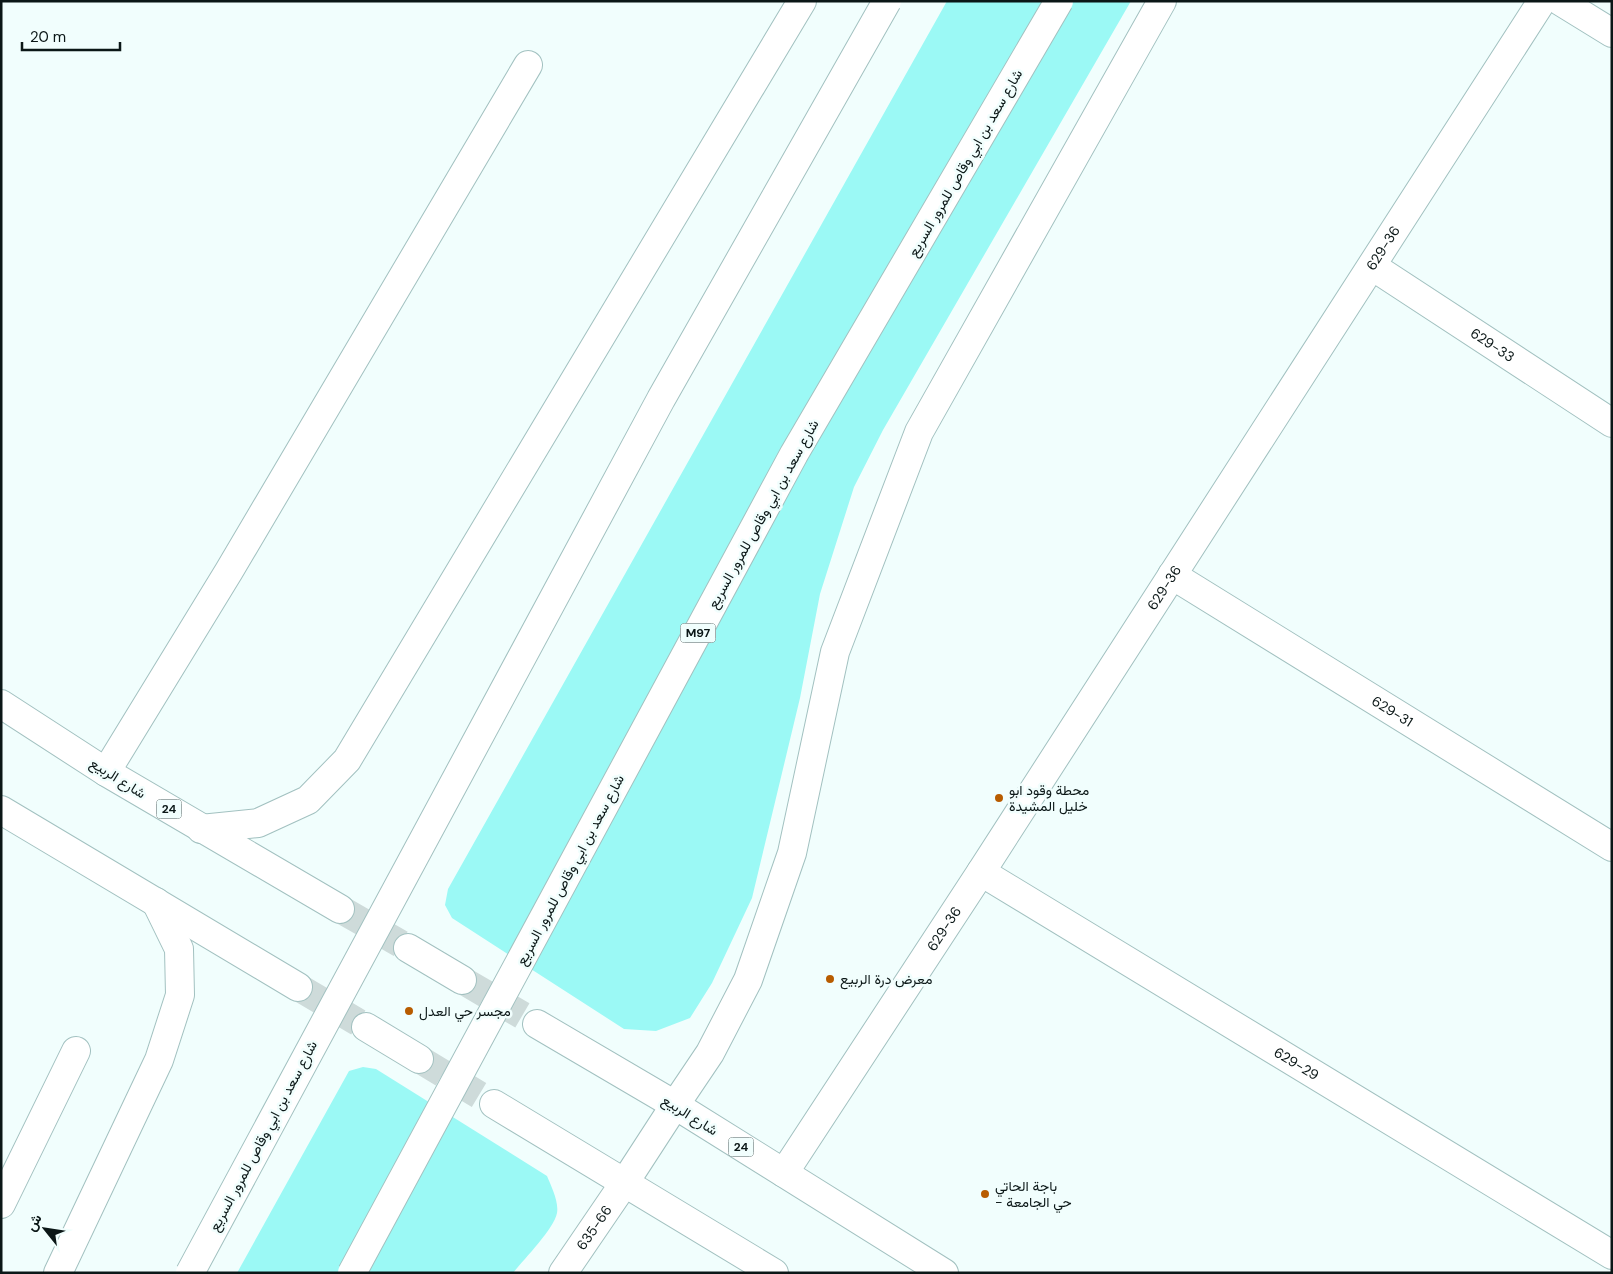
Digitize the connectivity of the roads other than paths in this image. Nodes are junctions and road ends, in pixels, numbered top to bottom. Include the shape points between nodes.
1 (802, 1) edge
2 (887, 1) edge
3 (1060, 1) edge
4 (1162, 1) edge
5 (1542, 1) edge
6 (1560, 1) edge
7 (1612, 33) edge
8 (528, 66) dead end
9 (1372, 266) junction
10 (1612, 423) edge
11 (1172, 575) junction
12 (1, 704) edge
13 (106, 772) junction
14 (1, 810) edge
15 (201, 829) junction
16 (1612, 847) edge
17 (981, 872) junction
18 (156, 902) junction
19 (340, 909) tunnel mouth
20 (408, 948) tunnel mouth
21 (462, 980) tunnel mouth
22 (298, 987) tunnel mouth
23 (537, 1024) tunnel mouth
24 (366, 1027) tunnel mouth
25 (76, 1051) dead end
26 (419, 1059) tunnel mouth
27 (494, 1104) tunnel mouth
28 (675, 1105) junction
29 (784, 1173) junction
30 (625, 1182) junction
31 (1, 1204) edge
32 (1612, 1255) edge
33 (58, 1273) edge
34 (190, 1273) edge
35 (352, 1273) edge
36 (563, 1273) edge
37 (774, 1273) edge
38 (944, 1273) edge

1 - 15 main road via 348,760 308,800 258,823
2 - 34 main road, شارع سعد بن ابي وقاص للمرور السريع, bridge via 661,399
3 - 35 main road, شارع سعد بن ابي وقاص للمرور السريع / M97, bridge via 794,454
4 - 28 main road, 635-66 via 919,432 835,652 792,853 748,980 710,1053
5 - 9 main road, 629-36
6 - 7 main road
8 - 13 main road
9 - 10 main road, 629-33
9 - 11 main road, 629-36
11 - 16 main road, 629-31
11 - 17 main road, 629-36
12 - 13 main road, شارع الربيع / 24
13 - 15 main road, شارع الربيع / 24
14 - 18 main road
15 - 19 main road, شارع الربيع / 24
17 - 29 main road, 629-36
17 - 32 main road, 629-29
18 - 22 main road
18 - 33 main road via 179,949 180,995 159,1060
20 - 21 main road
23 - 28 main road, شارع الربيع / 24
24 - 26 main road
25 - 31 main road
27 - 30 main road
28 - 29 main road, شارع الربيع / 24
28 - 30 main road, 635-66
29 - 38 main road, شارع الربيع / 24
30 - 36 main road, 635-66
30 - 37 main road

